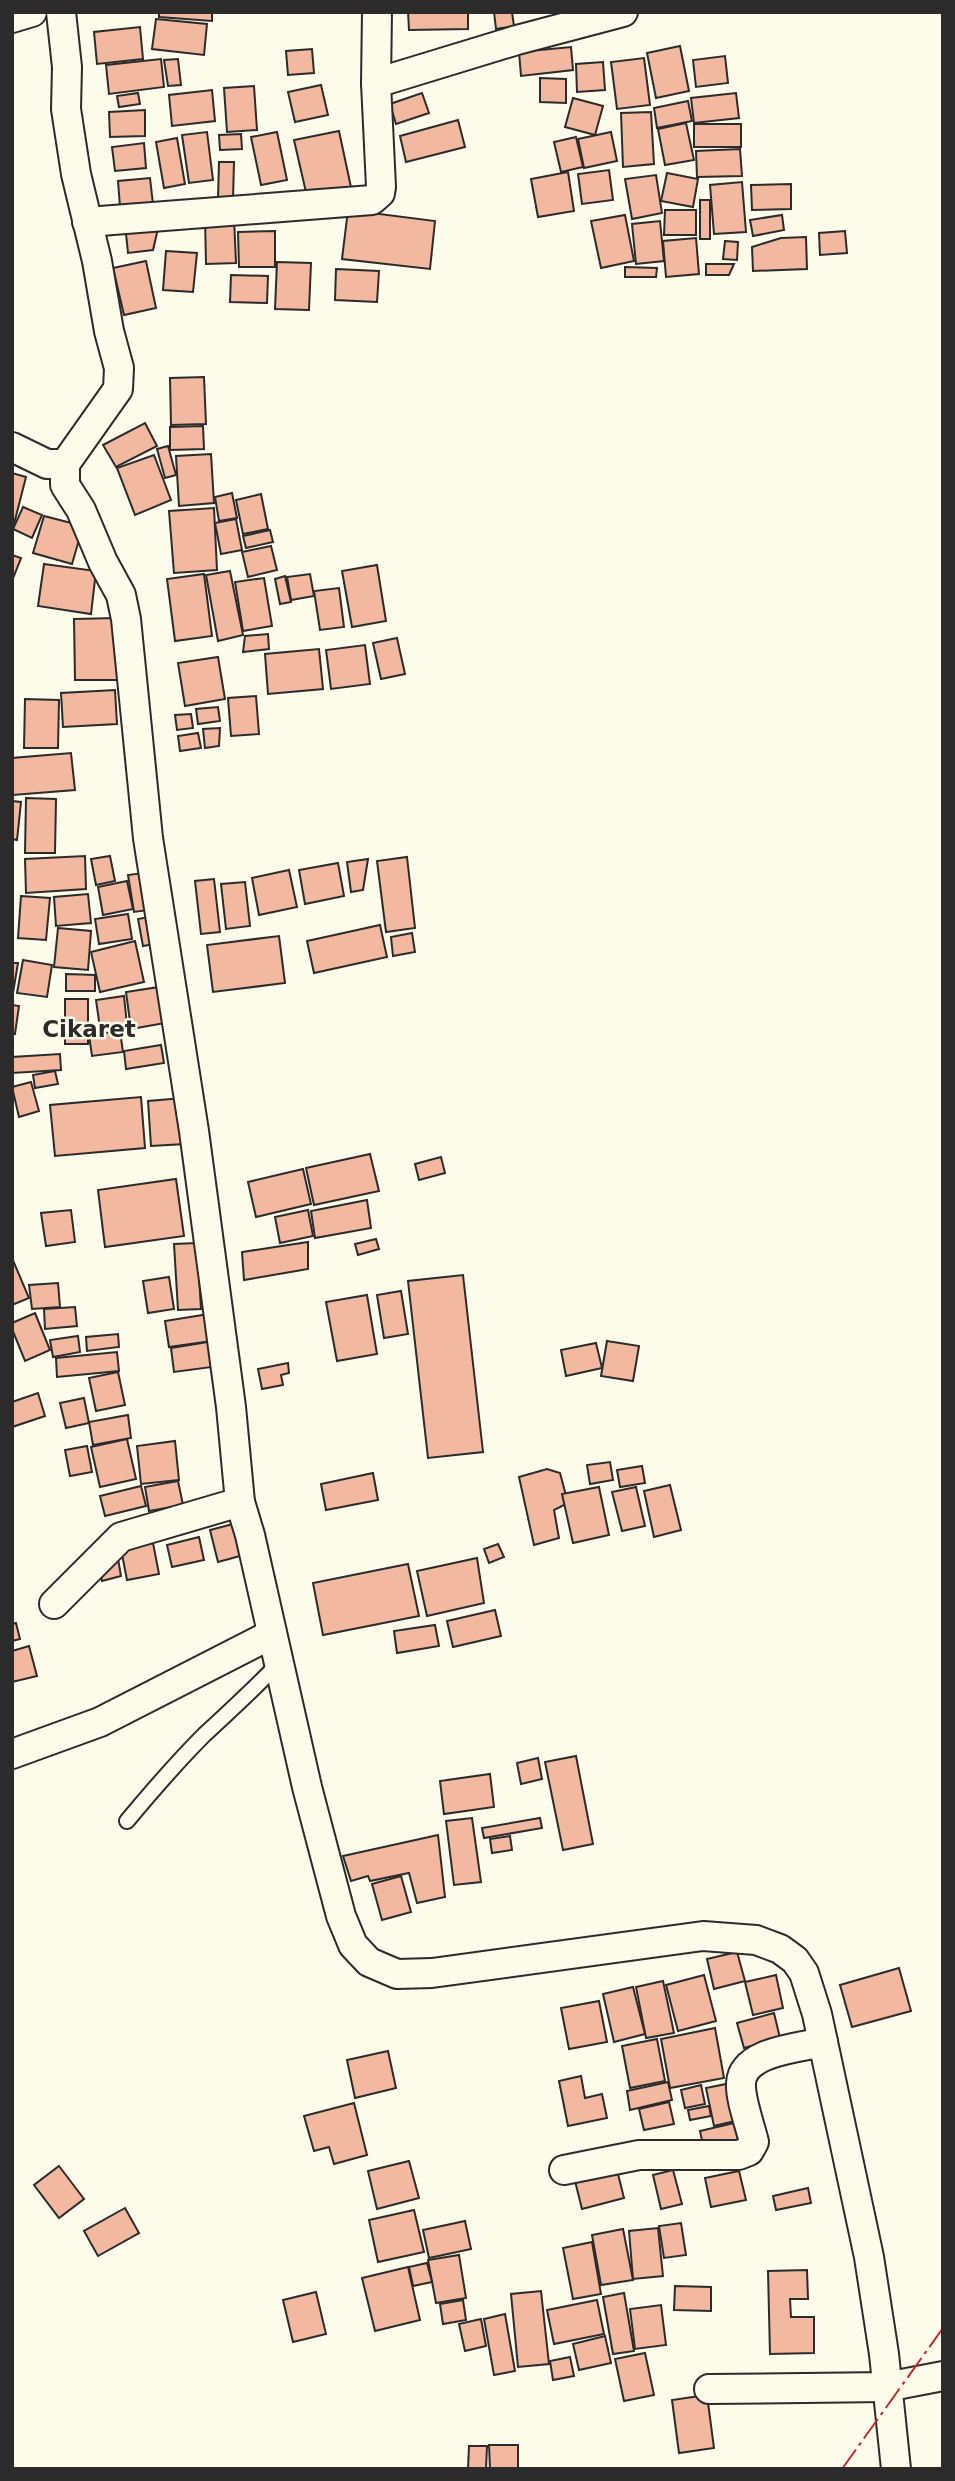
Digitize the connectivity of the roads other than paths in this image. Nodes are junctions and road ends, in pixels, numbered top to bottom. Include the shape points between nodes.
1 (32, 12) edge
2 (61, 12) edge
3 (377, 12) edge
4 (622, 12) edge
5 (12, 18) edge
6 (376, 83) junction
7 (87, 222) junction
8 (12, 447) edge
9 (65, 464) junction
10 (240, 1502) junction
11 (54, 1604) dead end
12 (272, 1634) junction
13 (280, 1661) junction
14 (12, 1754) edge
15 (127, 1821) dead end
16 (823, 2042) junction
17 (564, 2170) dead end
18 (943, 2376) edge
19 (886, 2387) junction
20 (709, 2389) dead end
21 (896, 2469) edge

1 - 5 street
2 - 7 street via 66,109
3 - 6 street
4 - 6 street
6 - 7 street via 381,187 372,200
7 - 9 street via 119,368 118,389
8 - 9 street via 47,464
9 - 10 street via 65,485 121,595 126,619 148,838 194,1130
10 - 11 street via 121,1537
10 - 12 street
12 - 13 street
12 - 14 street via 100,1722
13 - 15 lane
13 - 16 street via 341,1916 353,1945 369,1962 397,1975 414,1975 702,1936 756,1940 780,1949 804,1972
16 - 17 street via 765,2055 743,2072 740,2085 754,2142 749,2151 739,2155 639,2155
16 - 19 street via 869,2257
18 - 19 street
19 - 20 street
19 - 21 street

